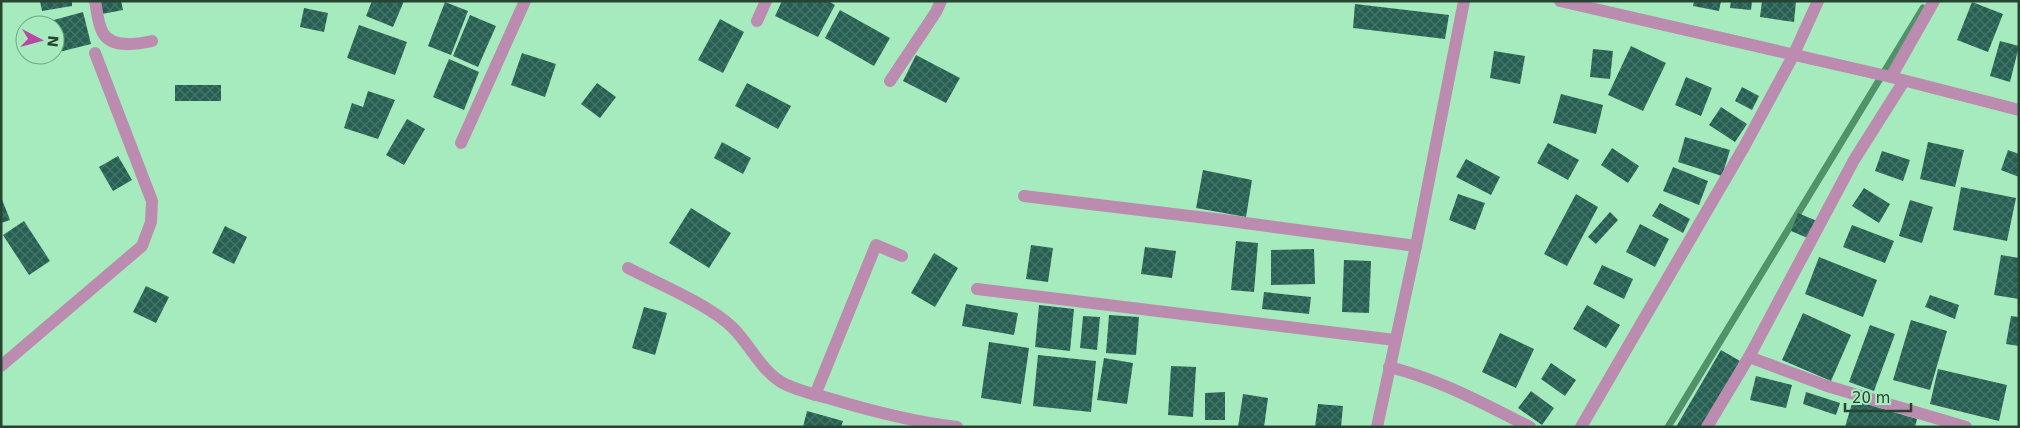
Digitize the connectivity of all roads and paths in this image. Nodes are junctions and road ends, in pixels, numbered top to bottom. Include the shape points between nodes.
1 (95, 1) edge
2 (525, 1) edge
3 (766, 1) edge
4 (941, 1) edge
5 (1464, 1) edge
6 (1560, 1) edge
7 (1818, 1) edge
8 (1934, 1) edge
9 (757, 20) dead end
10 (152, 41) dead end
11 (95, 53) dead end
12 (1793, 56) junction
13 (1893, 78) junction
14 (890, 81) dead end
15 (2019, 110) edge
16 (461, 143) dead end
17 (1024, 196) dead end
18 (1416, 246) junction
19 (902, 256) dead end
20 (628, 268) dead end
21 (977, 290) dead end
22 (1395, 340) junction
23 (1749, 357) junction
24 (1, 366) edge
25 (1389, 367) junction
26 (816, 394) junction
27 (957, 427) edge
28 (1377, 427) edge
29 (1530, 427) edge
30 (1581, 427) edge
31 (1707, 427) edge
32 (1966, 427) edge

1 - 10 street via 102,33 110,40 130,45
2 - 16 street
3 - 9 street
4 - 14 street
5 - 18 street
6 - 12 street
7 - 12 street
8 - 13 street
11 - 24 street via 152,201 151,222 142,246
12 - 13 street
12 - 30 street
13 - 15 street
13 - 23 street via 1854,160
17 - 18 street
18 - 22 street
19 - 26 street via 876,245
20 - 26 street via 719,316 772,375 781,382
21 - 22 street
22 - 25 street
23 - 31 street
23 - 32 street via 1827,386
25 - 28 street
25 - 29 street via 1454,389
26 - 27 street via 898,418

